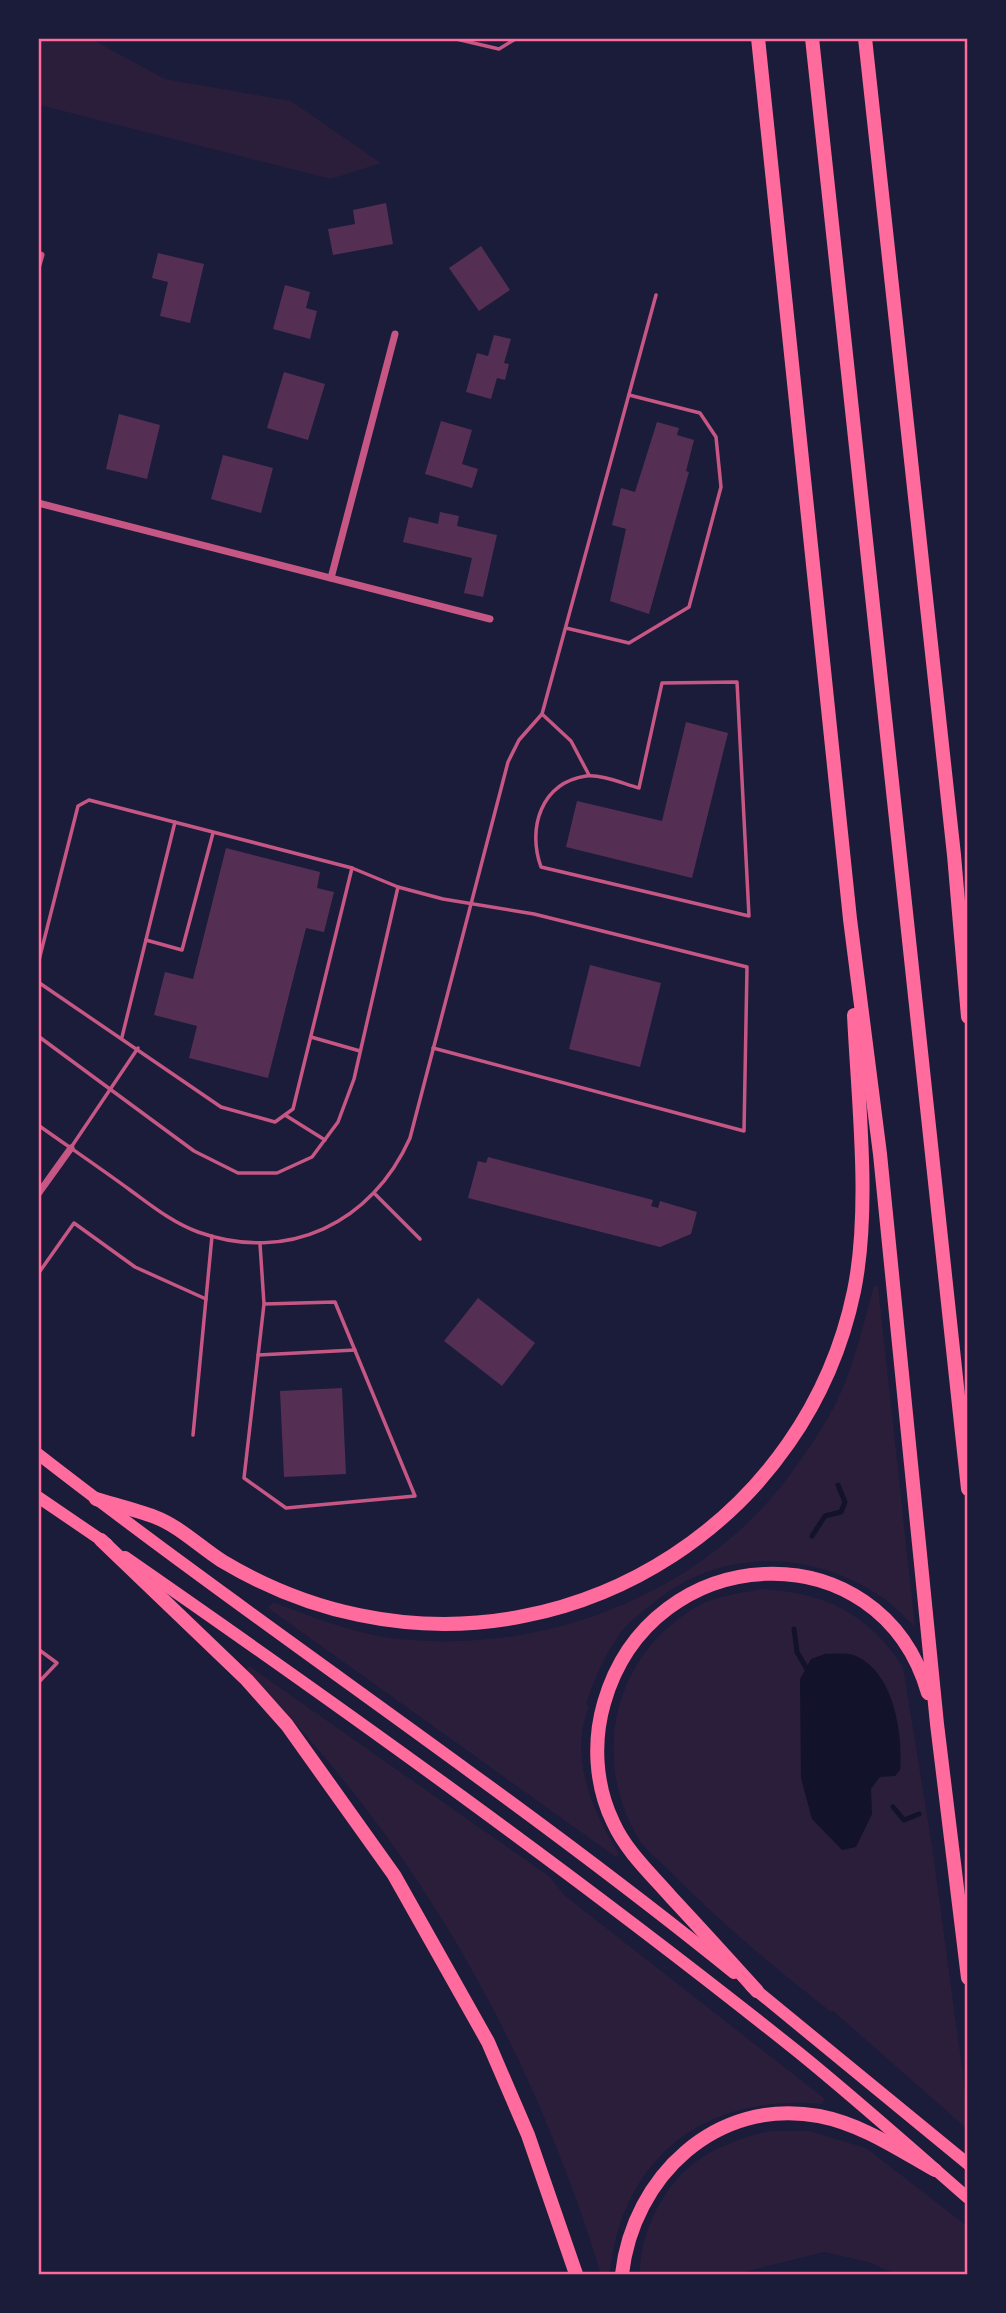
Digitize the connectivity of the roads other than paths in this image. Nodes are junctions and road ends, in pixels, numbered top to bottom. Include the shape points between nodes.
1 (452, 38) edge
2 (517, 38) edge
3 (758, 38) edge
4 (812, 38) edge
5 (865, 38) edge
6 (41, 255) dead end
7 (38, 265) edge
8 (656, 295) dead end
9 (396, 334) dead end
10 (629, 395) junction
11 (38, 503) edge
12 (331, 578) junction
13 (490, 619) dead end
14 (566, 628) junction
15 (542, 714) junction
16 (589, 775) junction
17 (175, 822) junction
18 (213, 832) junction
19 (954, 855) junction
20 (352, 868) junction
21 (968, 886) edge
22 (398, 887) junction
23 (471, 904) junction
24 (850, 919) junction
25 (146, 940) junction
26 (38, 964) edge
27 (38, 982) edge
28 (968, 1017) edge
29 (38, 1036) edge
30 (122, 1037) junction
31 (310, 1037) junction
32 (138, 1048) junction
33 (433, 1048) junction
34 (360, 1051) junction
35 (111, 1088) junction
36 (284, 1115) junction
37 (38, 1125) edge
38 (325, 1140) junction
39 (71, 1148) junction
40 (38, 1194) edge
41 (374, 1194) junction
42 (212, 1236) junction
43 (421, 1239) dead end
44 (260, 1243) junction
45 (38, 1274) edge
46 (206, 1299) junction
47 (264, 1304) junction
48 (355, 1350) junction
49 (258, 1355) junction
50 (193, 1435) dead end
51 (38, 1454) edge
52 (968, 1489) edge
53 (38, 1497) edge
54 (96, 1499) junction
55 (101, 1540) junction
56 (38, 1649) edge
57 (38, 1683) edge
58 (937, 1724) junction
59 (968, 1978) edge
60 (757, 1991) junction
61 (968, 2164) edge
62 (935, 2170) junction
63 (968, 2199) edge
64 (576, 2274) edge
65 (622, 2274) edge

1 - 2 lane via 499,50
3 - 24 highway
4 - 52 highway
5 - 19 highway
6 - 7 street
8 - 10 lane
9 - 12 street
10 - 14 lane
10 - 14 lane via 700,413 716,437 721,487 689,607 629,643
11 - 12 street
12 - 13 street
14 - 15 lane
15 - 16 lane via 570,741
15 - 23 lane via 519,740 508,762
16 - 16 lane via 639,788 662,683 737,682 749,916 541,867 536,852 537,817 557,786
17 - 18 lane
17 - 25 lane
17 - 26 lane via 89,800 78,806
18 - 20 lane
18 - 25 lane via 182,950
19 - 21 highway
19 - 28 highway
20 - 22 lane
20 - 31 lane
22 - 23 lane
22 - 34 lane
23 - 33 lane
23 - 33 lane via 534,914 747,967 744,1131
24 - 54 highway via 861,1221 849,1312 817,1394 783,1451 743,1498 684,1551 611,1591 526,1617 485,1623 398,1621 301,1598 223,1561 158,1518
24 - 58 highway via 880,1154
25 - 30 lane
27 - 30 lane
29 - 35 lane
30 - 32 lane
31 - 34 lane
31 - 36 lane via 293,1109
32 - 35 lane
32 - 36 lane via 221,1107 275,1122
33 - 41 lane via 410,1138
34 - 38 lane via 338,1122
35 - 38 lane via 194,1151 238,1173 276,1173 312,1157
35 - 39 lane
36 - 38 lane
37 - 39 lane
39 - 40 street
39 - 42 lane via 171,1219
41 - 43 lane
41 - 44 lane via 339,1222 309,1235
42 - 44 lane
42 - 46 lane
44 - 47 lane
45 - 46 lane via 74,1223 135,1267
46 - 50 lane
47 - 48 lane via 335,1302
47 - 49 lane
48 - 49 lane
48 - 49 lane via 415,1496 286,1508 243,1478
51 - 54 main road
53 - 55 main road
54 - 60 main road via 576,1850
55 - 62 main road via 381,1735 581,1883 801,2054
55 - 64 highway via 247,1680 287,1725 394,1875 488,2042 528,2136
56 - 57 lane via 57,1663
58 - 59 highway
58 - 60 highway via 921,1667 891,1622 846,1592 806,1579 755,1574 707,1584 659,1613 623,1656 606,1696 597,1737 600,1784 611,1819 628,1847
60 - 61 main road
62 - 63 main road
62 - 65 highway via 860,2129 818,2116 775,2116 729,2126 688,2148 656,2182 631,2230

